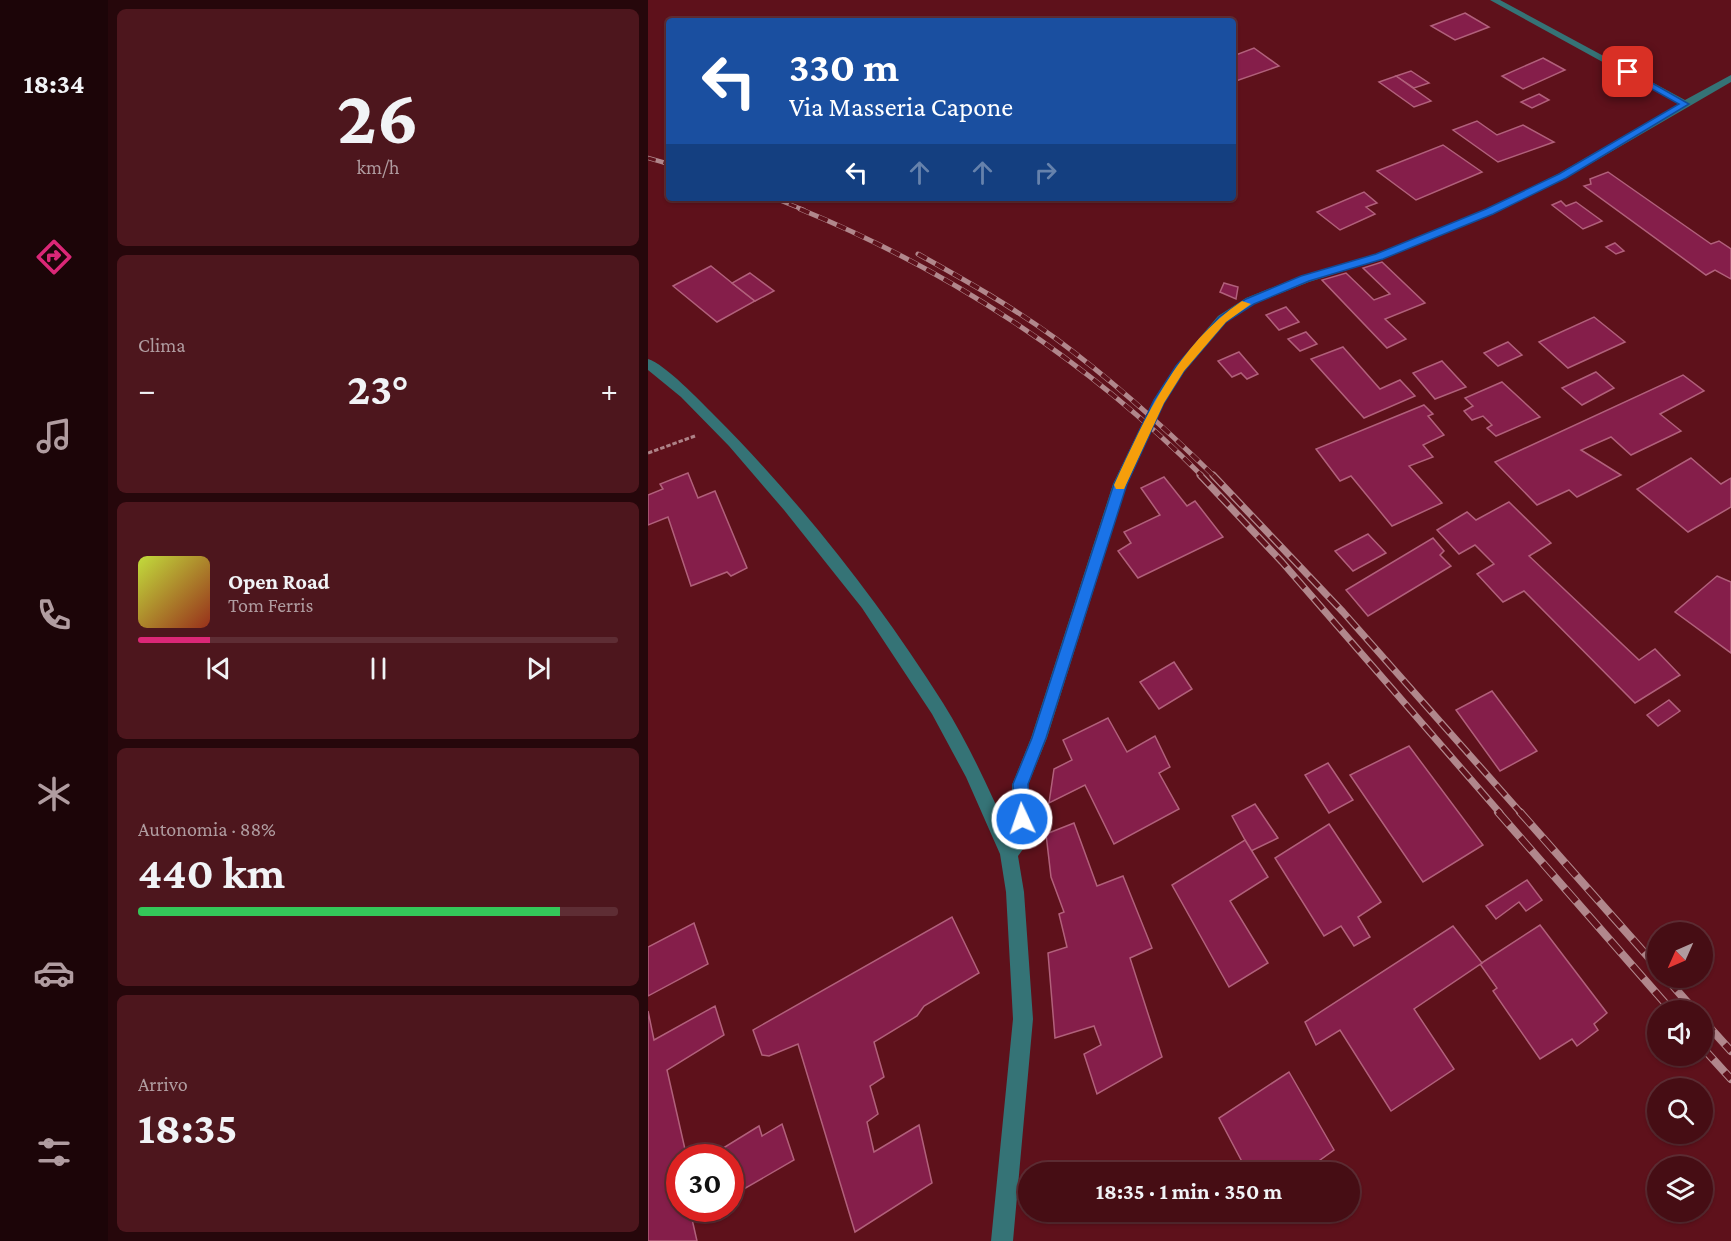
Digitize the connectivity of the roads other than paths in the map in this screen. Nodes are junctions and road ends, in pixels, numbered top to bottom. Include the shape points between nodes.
1 (1494, 0) edge
2 (1731, 78) edge
3 (1685, 104) junction
4 (648, 363) edge
5 (1009, 853) junction
6 (1002, 1241) edge

1 - 3 street
2 - 3 street
3 - 5 street via 1562,176 1489,212 1380,256 1250,301 1222,320 1164,394 1120,484 1039,738 1020,784 1023,837
4 - 5 street via 719,427 789,506 873,614 938,709 972,771
5 - 6 street via 1023,1019

